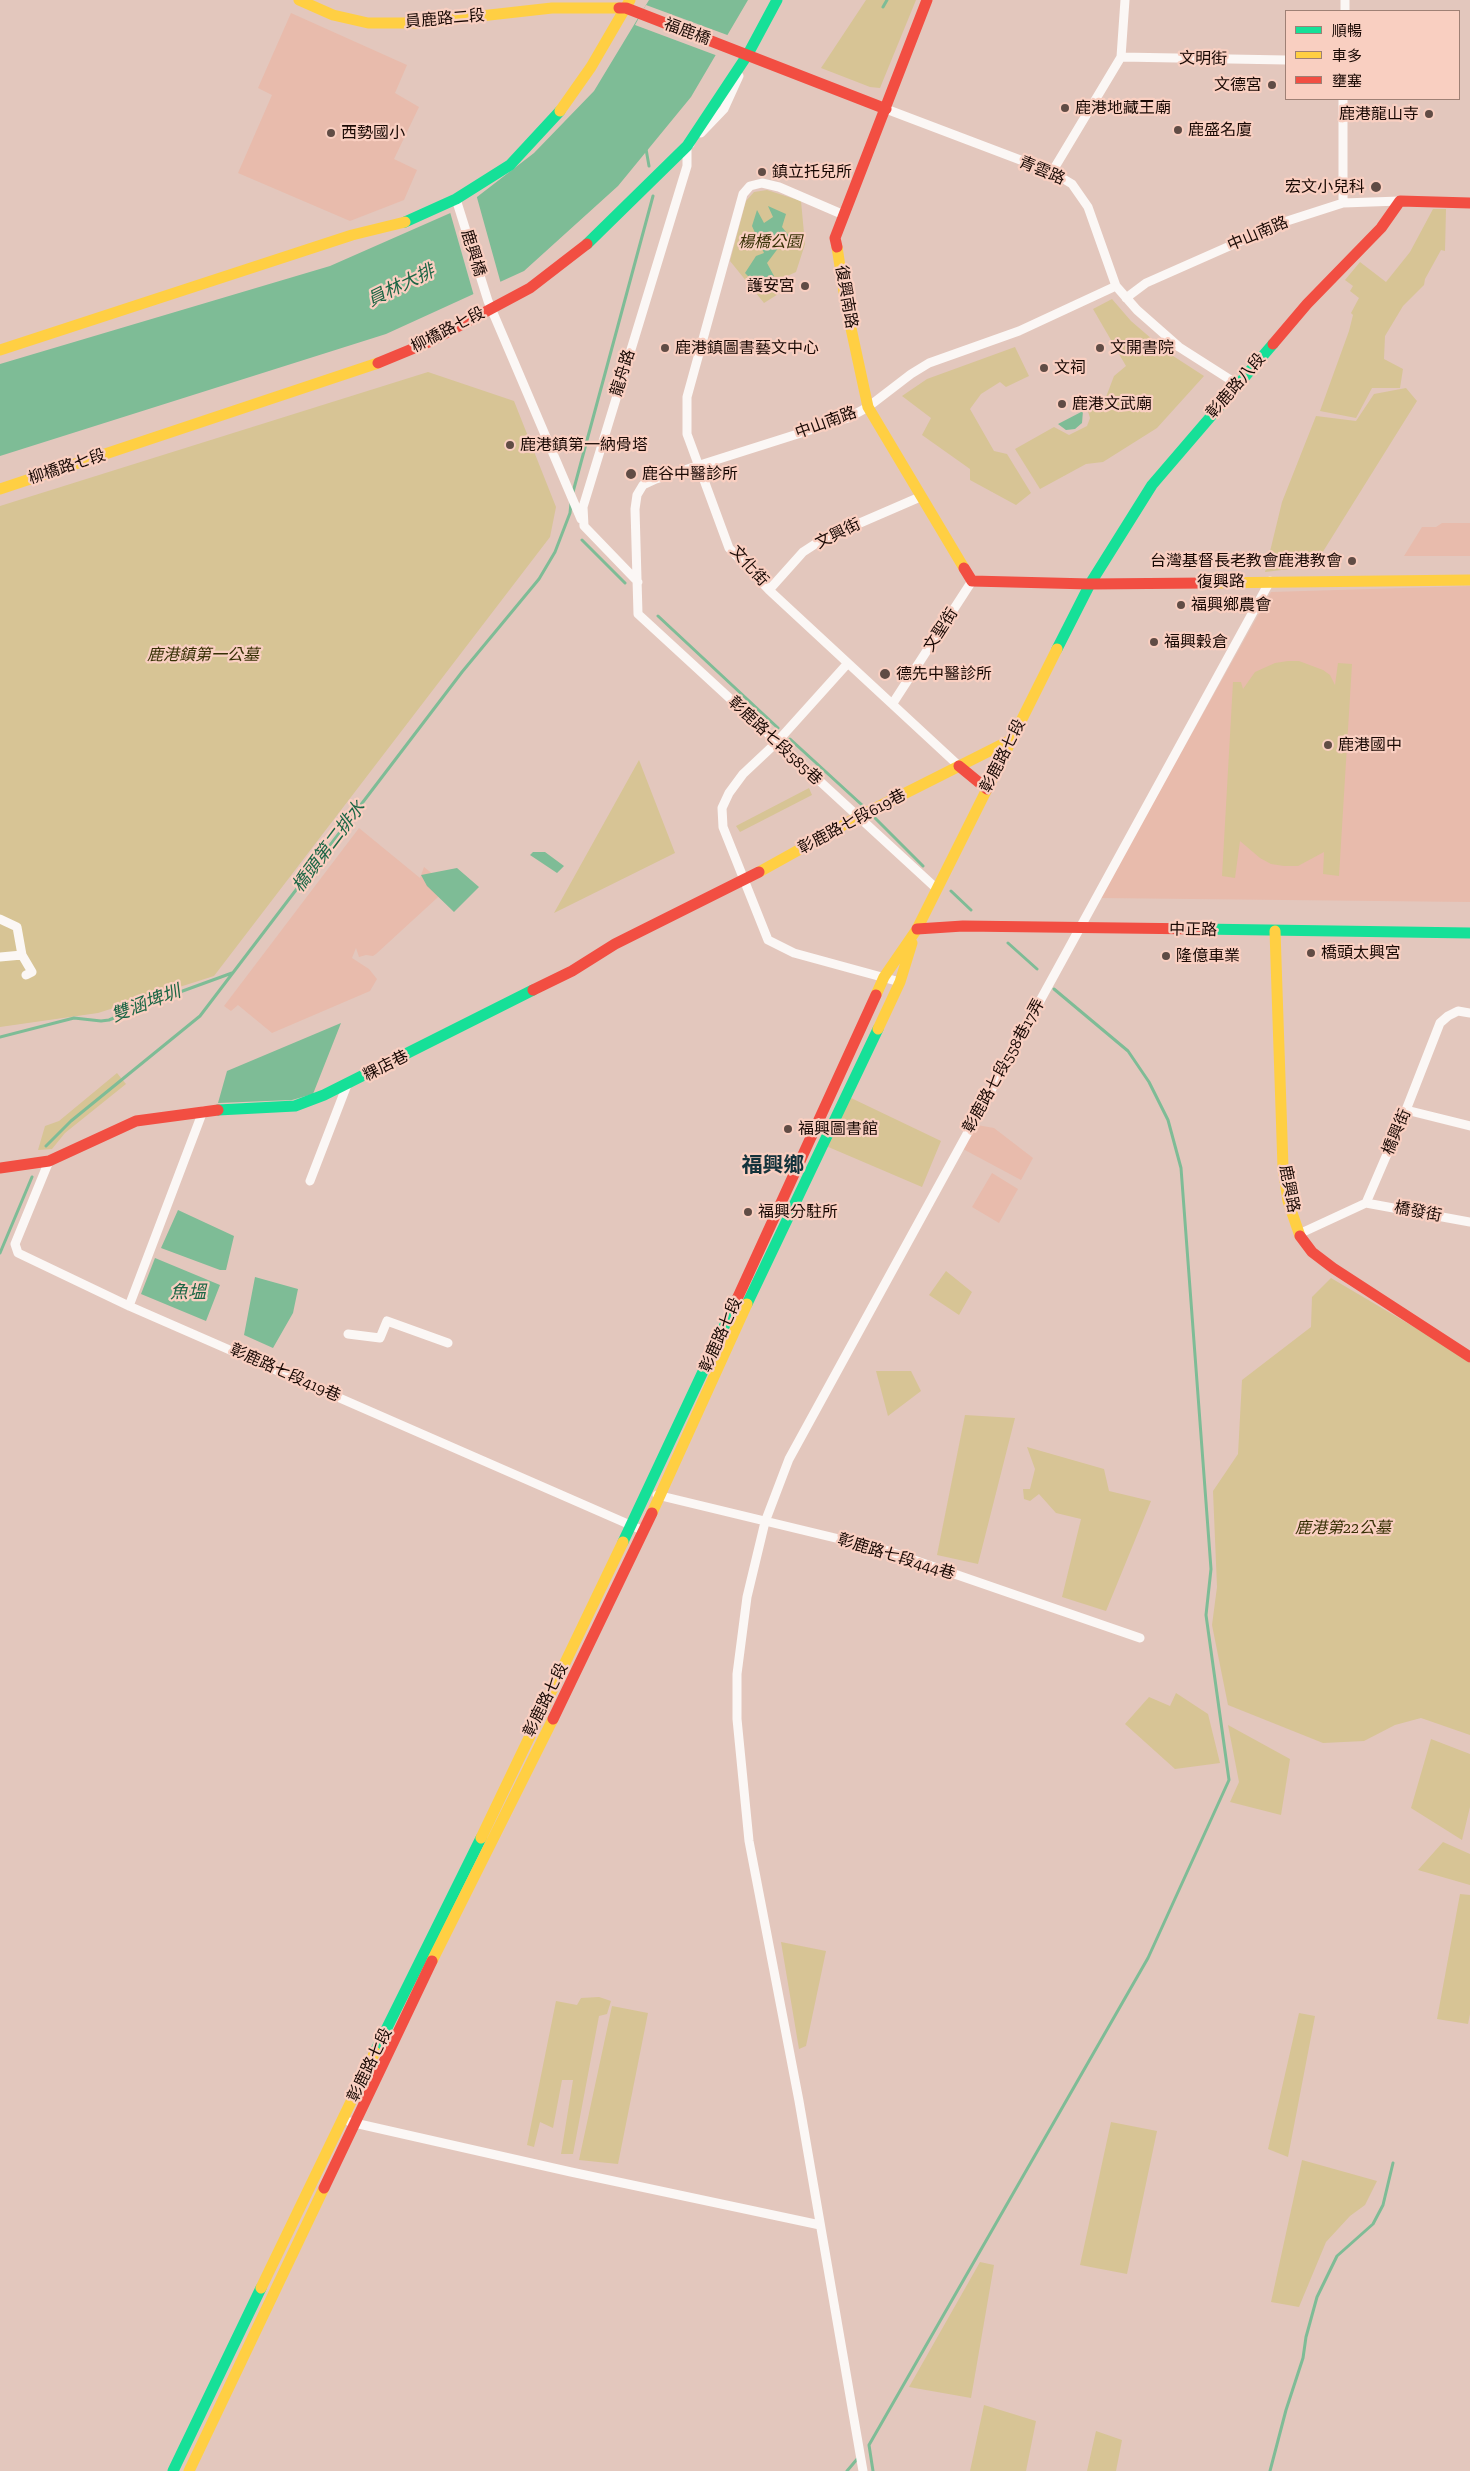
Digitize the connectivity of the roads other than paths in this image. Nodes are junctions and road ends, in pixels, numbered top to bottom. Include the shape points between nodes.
1 (299, 0) edge
2 (777, 0) edge
3 (927, 0) edge
4 (1125, 0) edge
5 (628, 4) edge
6 (748, 54) junction
7 (1121, 57) junction
8 (762, 60) joint
9 (1285, 60) edge
10 (1344, 100) edge
11 (886, 109) junction
12 (687, 146) junction
13 (1052, 172) junction
14 (1400, 201) junction
15 (458, 202) junction
16 (1343, 203) junction
17 (1470, 203) edge
18 (844, 215) junction
19 (1116, 286) junction
20 (1126, 298) junction
21 (490, 305) junction
22 (0, 350) edge
23 (1237, 384) junction
24 (868, 407) junction
25 (697, 464) junction
26 (0, 488) edge
27 (920, 497) junction
28 (584, 526) junction
29 (1470, 580) edge
30 (972, 581) junction
31 (1270, 581) junction
32 (638, 582) junction
33 (1090, 584) junction
34 (769, 590) junction
35 (848, 663) junction
36 (893, 703) junction
37 (1011, 740) junction
38 (776, 743) junction
39 (959, 766) junction
40 (987, 789) junction
41 (858, 817) junction
42 (745, 880) junction
43 (937, 889) junction
44 (0, 919) edge
45 (1079, 928) junction
46 (917, 929) junction
47 (1275, 931) junction
48 (1470, 933) edge
49 (22, 954) junction
50 (0, 957) edge
51 (32, 972) dead end
52 (884, 977) junction
53 (900, 982) junction
54 (1470, 1013) edge
55 (347, 1086) junction
56 (1406, 1110) junction
57 (204, 1111) junction
58 (1470, 1126) edge
59 (49, 1161) junction
60 (0, 1168) edge
61 (310, 1180) dead end
62 (1366, 1203) junction
63 (1470, 1222) edge
64 (1300, 1234) junction
65 (129, 1306) junction
66 (348, 1334) dead end
67 (448, 1343) dead end
68 (1470, 1356) edge
69 (647, 1493) junction
70 (661, 1495) junction
71 (765, 1522) junction
72 (632, 1525) junction
73 (644, 1531) junction
74 (1140, 1638) dead end
75 (349, 2121) junction
76 (820, 2225) junction
77 (173, 2471) edge
78 (189, 2471) edge
79 (863, 2471) edge

1 - 5 main road, 員鹿路二段 via 333,15 368,23 418,23 552,8
2 - 6 main road, 柳橋路七段
3 - 11 main road, 復興南路
4 - 7 street
5 - 6 main road, 福鹿橋 via 640,14
5 - 15 main road via 591,67 542,132 510,165
6 - 8 main road, 福鹿橋
6 - 12 main road, 柳橋路七段
7 - 9 street, 文明街
7 - 13 street
8 - 11 main road, 青雲路
10 - 16 street
11 - 13 street, 青雲路
11 - 18 main road, 復興南路
12 - 21 main road, 柳橋路七段 via 586,245 530,288
12 - 28 street, 龍舟路 via 687,166 586,494
13 - 19 street, 青雲路 via 1072,184 1081,194
14 - 16 street, 中山南路
14 - 17 main road
14 - 23 main road, 彰鹿路八段 via 1381,228 1307,304
15 - 21 street, 鹿興橋
15 - 22 main road
16 - 20 street, 中山南路 via 1284,222 1146,283
18 - 24 main road, 復興南路 via 836,238
18 - 25 street, 文化街 via 762,182 750,186 744,194 687,397 687,434
19 - 20 street, 青雲路
19 - 24 street, 中山南路 via 1019,331 929,363
20 - 23 street, 青雲路 via 1179,347
21 - 26 main road, 柳橋路七段 via 429,342 370,366
21 - 28 street, 鹿興橋
23 - 33 main road, 彰鹿路八段 via 1152,485
24 - 25 street, 中山南路 via 848,418
24 - 27 main road, 復興南路
25 - 32 street, 中山南路 via 643,484 637,495
25 - 34 street, 文化街 via 729,548
27 - 30 main road, 復興南路
27 - 34 street, 文興街 via 823,539 803,552
28 - 32 street
29 - 31 main road, 復興路
30 - 33 main road, 復興路
30 - 36 street, 文聖街
31 - 33 main road, 復興路
31 - 45 street, 彰鹿路七段558巷17弄
32 - 38 street, 彰鹿路七段585巷 via 638,614
33 - 37 main road, 彰鹿路七段
34 - 35 street, 文化街
35 - 36 street, 文化街
35 - 38 street
36 - 39 street, 文化街
37 - 39 main road, 彰鹿路七段619巷
37 - 40 main road, 彰鹿路七段
38 - 41 street, 彰鹿路七段585巷
38 - 42 street via 743,774 722,808 723,826
39 - 40 main road, 文化街
39 - 41 main road, 彰鹿路七段619巷
40 - 43 main road, 彰鹿路七段
41 - 42 main road, 彰鹿路七段619巷
41 - 43 street, 彰鹿路七段585巷
42 - 52 street via 768,940 781,948
42 - 55 main road, 粿店巷 via 615,944 572,971
43 - 46 main road, 彰鹿路七段
44 - 49 street via 17,927
45 - 46 main road, 中正路 via 963,926
45 - 47 main road, 中正路
45 - 71 street, 彰鹿路七段558巷17弄 via 796,1446
46 - 52 main road, 彰鹿路七段
46 - 53 main road, 彰鹿路七段
47 - 48 main road, 中正路
47 - 64 main road, 鹿興路 via 1283,1167 1288,1201
49 - 50 street
49 - 51 street
52 - 53 street
52 - 69 main road, 彰鹿路七段
53 - 70 main road, 彰鹿路七段 via 785,1222
54 - 56 street, 橋興街 via 1458,1011 1440,1023
55 - 57 main road, 粿店巷 via 294,1106
55 - 61 street
56 - 58 street
56 - 62 street, 橋興街
57 - 59 main road, 粿店巷 via 136,1121
57 - 65 street
59 - 60 main road, 粿店巷
59 - 65 street, 彰鹿路七段419巷 via 15,1244 18,1253
62 - 63 street, 橋發街
62 - 64 street
64 - 68 main road, 鹿興路 via 1312,1252 1333,1268
65 - 72 street, 彰鹿路七段419巷
66 - 67 street via 380,1338 388,1322
69 - 70 street, 彰鹿路七段444巷
69 - 72 main road, 彰鹿路七段
70 - 71 street, 彰鹿路七段444巷
70 - 73 main road, 彰鹿路七段
71 - 74 street, 彰鹿路七段444巷 via 885,1550
71 - 76 street, 彰鹿路七段558巷17弄 via 747,1597 737,1674 741,1780 749,1841
72 - 73 street, 彰鹿路七段419巷
72 - 75 main road, 彰鹿路七段
73 - 75 main road, 彰鹿路七段
75 - 76 street
75 - 77 main road, 彰鹿路七段
75 - 78 main road, 彰鹿路七段
76 - 79 street, 彰鹿路七段558巷17弄

